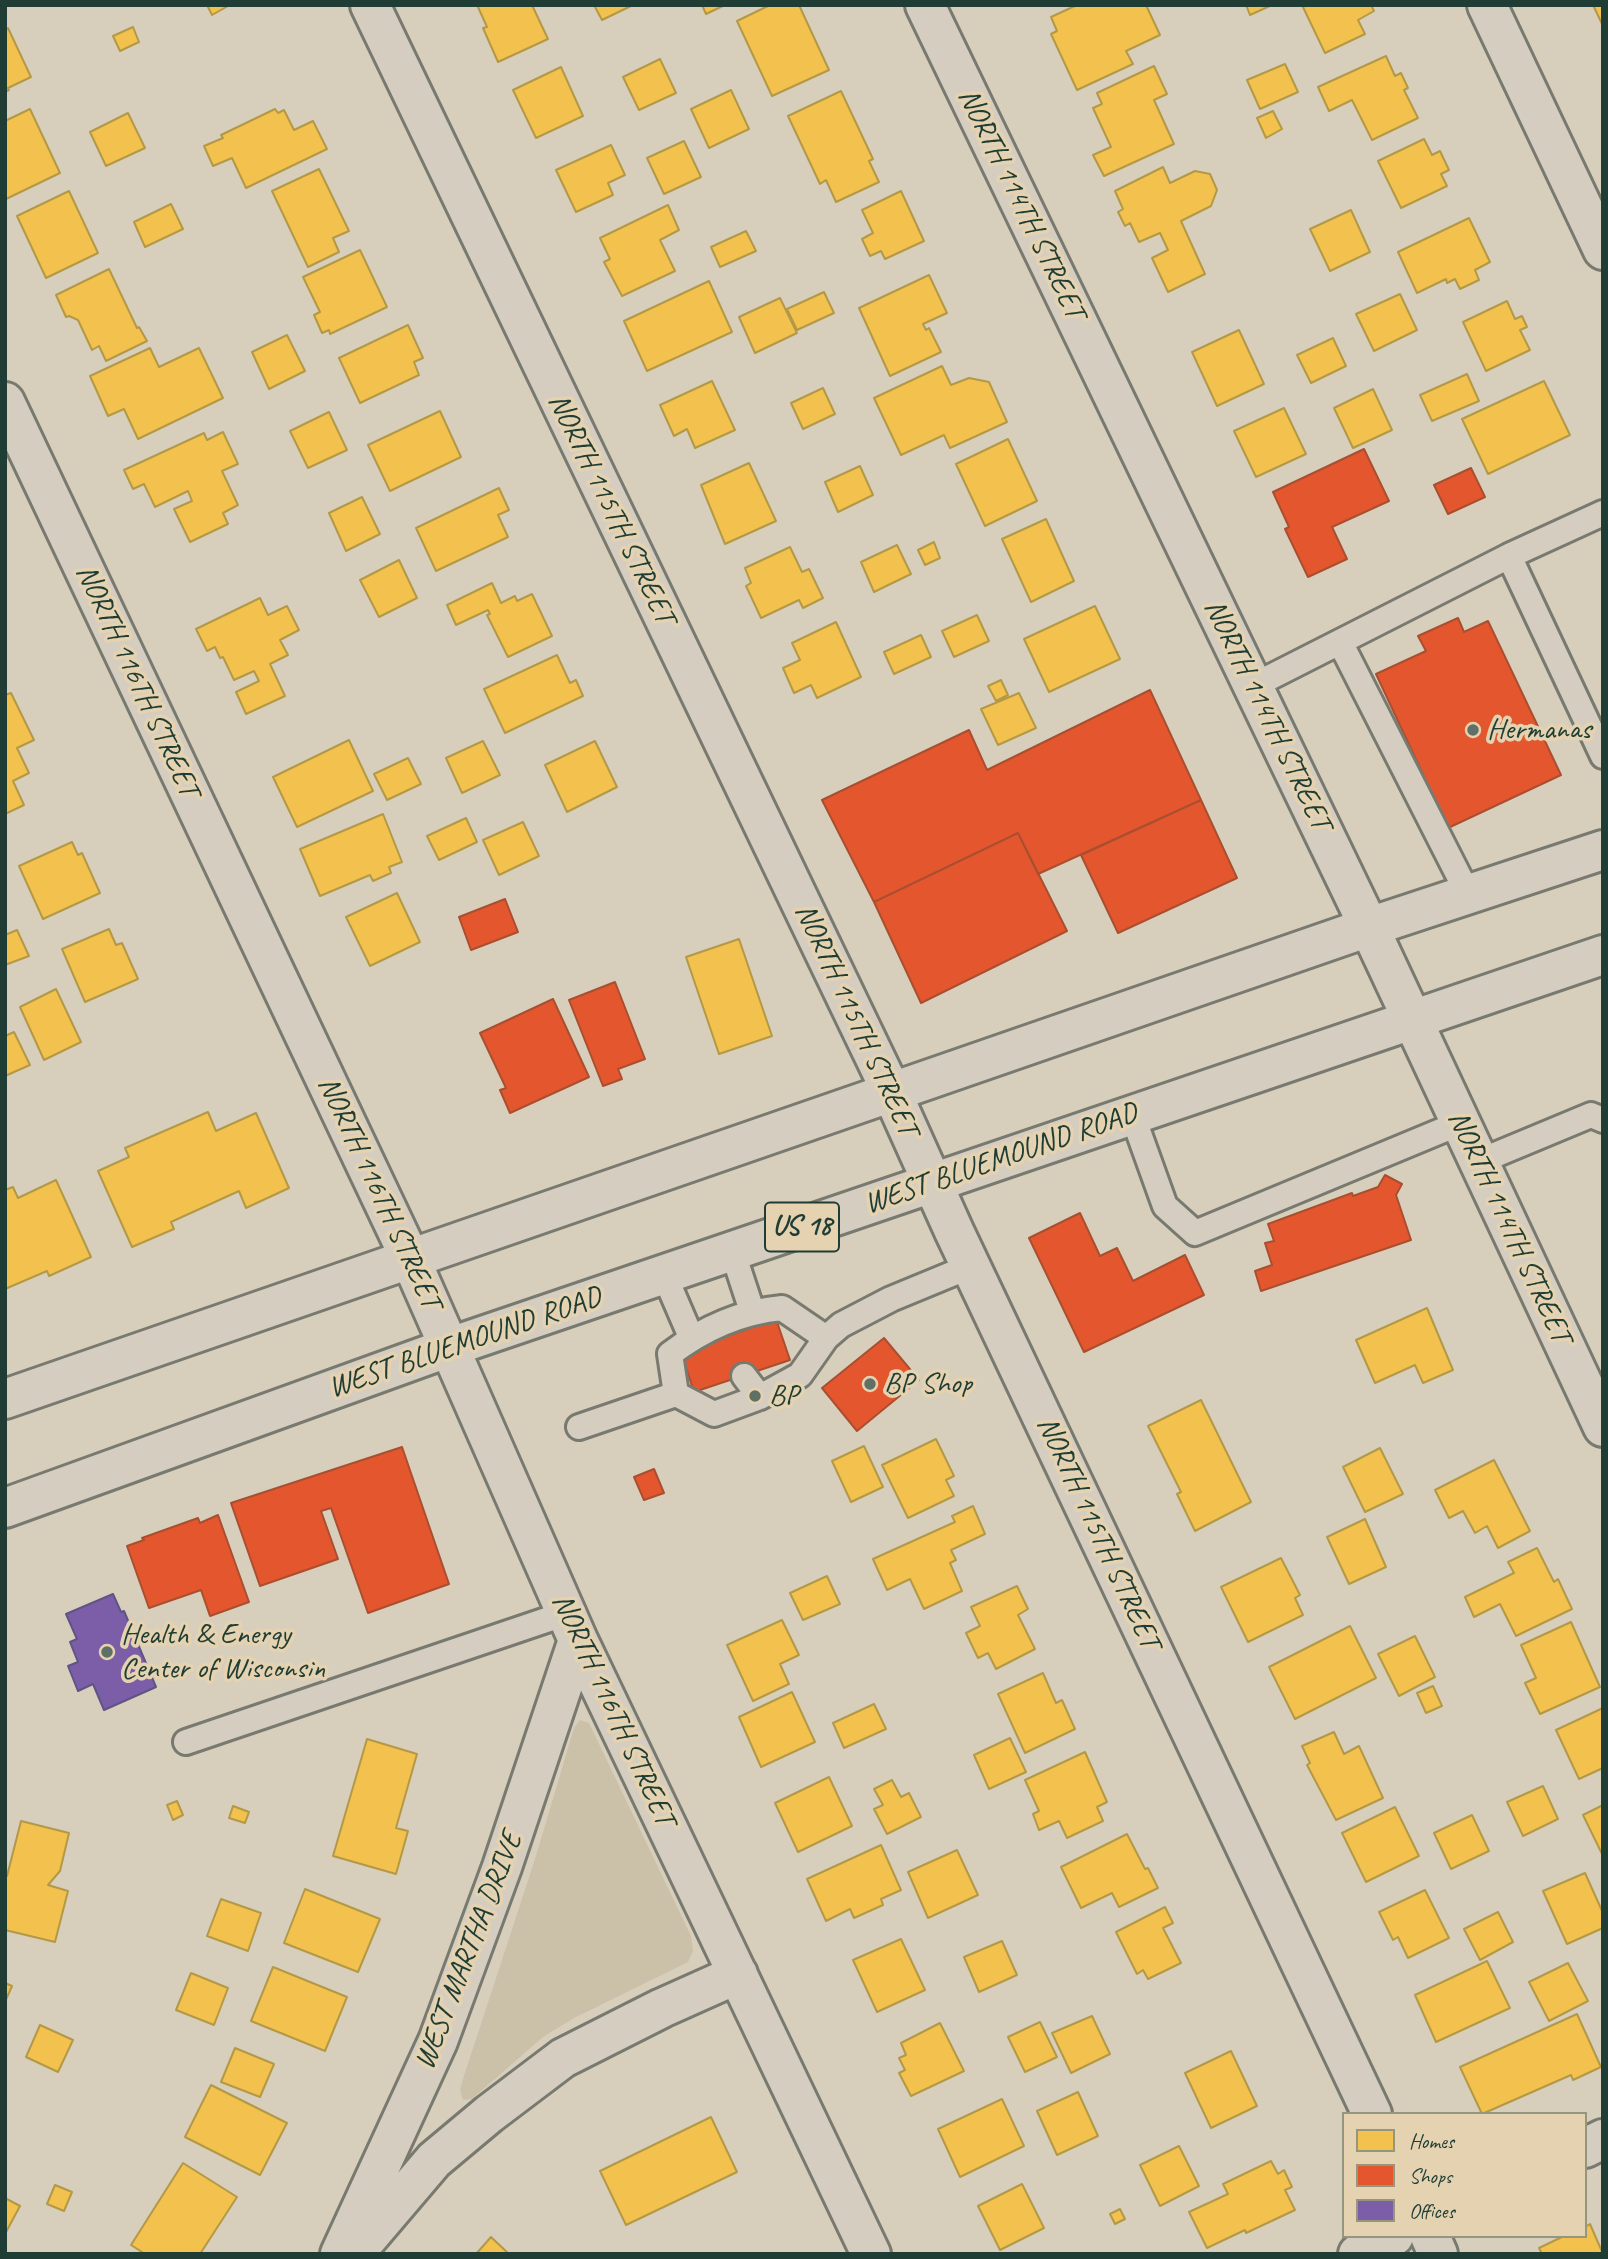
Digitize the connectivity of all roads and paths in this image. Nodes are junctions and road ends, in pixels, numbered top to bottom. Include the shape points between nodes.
1 (370, 5) edge
2 (925, 5) edge
3 (1487, 5) edge
4 (1603, 250) edge
5 (5, 402) edge
6 (1603, 513) edge
7 (1509, 556) junction
8 (1340, 642) junction
9 (1253, 686) junction
10 (1603, 756) edge
11 (1603, 850) edge
12 (1468, 894) junction
13 (1369, 927) junction
14 (1603, 955) edge
15 (1411, 1019) junction
16 (892, 1093) junction
17 (1132, 1114) junction
18 (1603, 1120) edge
19 (1460, 1123) junction
20 (1478, 1162) junction
21 (932, 1182) junction
22 (732, 1250) junction
23 (410, 1258) junction
24 (971, 1266) junction
25 (664, 1274) junction
26 (752, 1311) junction
27 (705, 1335) junction
28 (826, 1338) junction
29 (450, 1347) junction
30 (744, 1376) dead end
31 (676, 1394) junction
32 (760, 1397) junction
33 (5, 1399) edge
34 (579, 1427) dead end
35 (1603, 1427) edge
36 (5, 1508) edge
37 (572, 1626) junction
38 (186, 1742) dead end
39 (738, 1974) junction
40 (1371, 2112) edge
41 (1603, 2140) edge
42 (1587, 2147) edge
43 (1390, 2238) edge
44 (1431, 2238) edge
45 (340, 2254) edge
46 (355, 2254) edge
47 (871, 2254) edge
48 (1358, 2254) edge
49 (1438, 2254) edge

1 - 16 street, NORTH 115TH STREET
2 - 9 street, NORTH 114TH STREET
3 - 4 street
5 - 23 street, NORTH 116TH STREET
6 - 7 lane
7 - 8 lane
7 - 10 lane
8 - 9 lane
8 - 12 lane
9 - 13 street, NORTH 114TH STREET
11 - 12 street
12 - 13 street
13 - 15 street, NORTH 114TH STREET
13 - 16 street
14 - 15 street, WEST BLUEMOUND ROAD / US 18
15 - 17 street, WEST BLUEMOUND ROAD / US 18
15 - 19 street, NORTH 114TH STREET
16 - 21 street, NORTH 115TH STREET
16 - 23 street
17 - 19 lane via 1164,1206 1195,1233
17 - 21 street, WEST BLUEMOUND ROAD / US 18
18 - 20 lane via 1591,1115
19 - 20 street, NORTH 114TH STREET
20 - 35 street, NORTH 114TH STREET
21 - 22 street, WEST BLUEMOUND ROAD / US 18
21 - 24 street, NORTH 115TH STREET
22 - 25 street, WEST BLUEMOUND ROAD / US 18
22 - 26 lane
23 - 29 street, NORTH 116TH STREET
23 - 33 street
24 - 28 lane via 891,1299
24 - 40 street, NORTH 115TH STREET
25 - 27 lane
25 - 29 street, WEST BLUEMOUND ROAD / US 18
26 - 27 lane
26 - 28 lane via 782,1308
27 - 31 lane via 670,1354
28 - 32 lane via 800,1375
29 - 36 street, WEST BLUEMOUND ROAD / US 18
29 - 37 street, NORTH 116TH STREET
30 - 32 lane
31 - 32 lane via 714,1414
31 - 34 lane
37 - 38 lane
37 - 39 street, NORTH 116TH STREET
37 - 45 street, WEST MARTHA DRIVE via 502,1867 438,2041
39 - 46 street via 564,2058 434,2160
39 - 47 street, NORTH 116TH STREET
41 - 42 street
43 - 48 street
44 - 49 street

